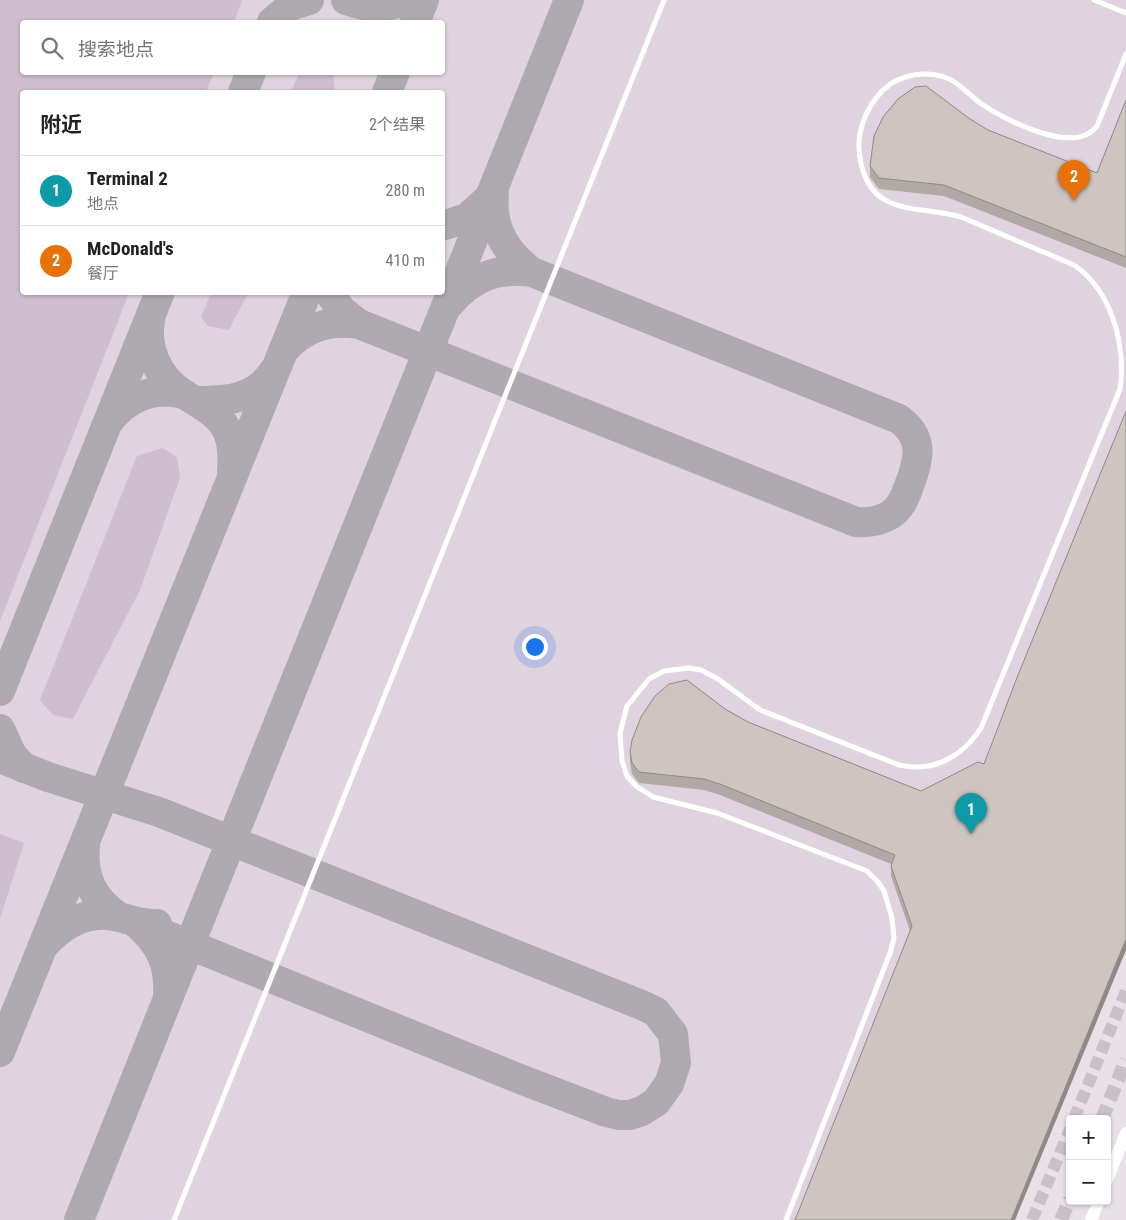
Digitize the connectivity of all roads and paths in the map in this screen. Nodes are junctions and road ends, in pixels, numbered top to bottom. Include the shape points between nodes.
1 (664, 0) edge
2 (1094, 0) edge
3 (1126, 13) edge
4 (1126, 54) edge
5 (1126, 1133) edge
6 (1111, 1170) edge
7 (1097, 1205) edge
8 (174, 1220) edge
9 (786, 1220) edge
10 (1091, 1220) edge

1 - 8 lane
2 - 3 lane
4 - 9 lane via 1097,126 1092,132 1074,139 1038,132 1013,121 984,106 948,79 932,75 900,78 882,90 862,120 860,157 872,189 900,208 961,217 1074,265 1099,289 1122,344 1124,369 1120,389 981,728 974,738 962,751 934,765 913,768 899,765 760,710 718,678 688,668 664,671 649,680 627,706 622,721 622,761 627,776 636,786 653,797 717,813 858,866 878,882 887,900 894,929 890,954
5 - 6 street
7 - 10 street

